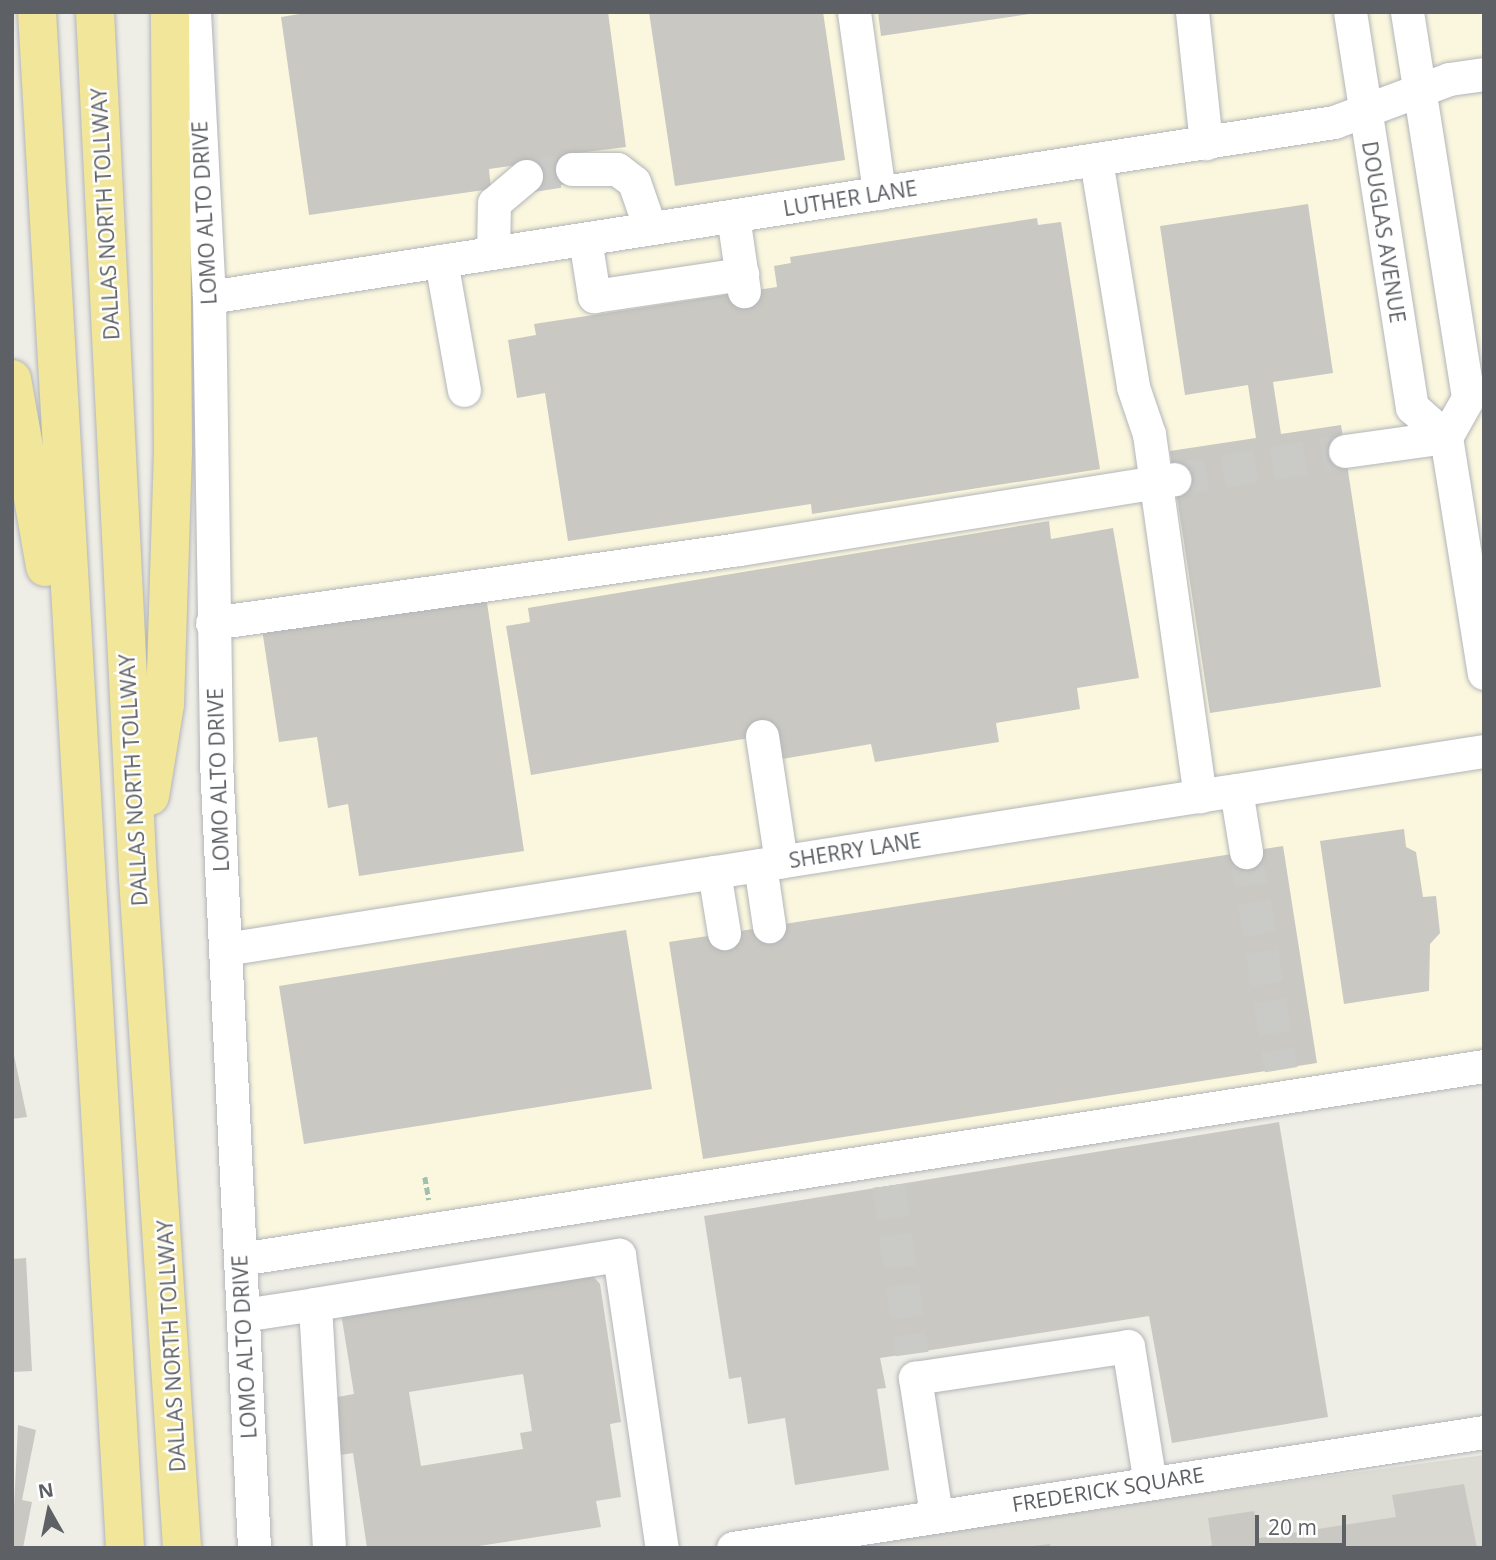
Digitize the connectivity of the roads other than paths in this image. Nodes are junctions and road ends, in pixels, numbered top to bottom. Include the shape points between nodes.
1 (37, 12) edge
2 (95, 12) edge
3 (170, 12) edge
4 (194, 12) edge
5 (854, 12) edge
6 (1192, 12) edge
7 (1350, 12) edge
8 (1407, 12) edge
9 (1484, 74) edge
10 (1419, 91) junction
11 (1365, 111) junction
12 (1206, 143) junction
13 (1096, 160) junction
14 (572, 169) tunnel mouth
15 (526, 176) tunnel mouth
16 (879, 193) junction
17 (733, 216) junction
18 (650, 228) junction
19 (585, 239) junction
20 (493, 253) junction
21 (441, 261) junction
22 (209, 297) junction
23 (12, 379) edge
24 (464, 390) dead end
25 (1476, 396) edge
26 (1446, 438) junction
27 (1345, 451) tunnel mouth
28 (1165, 480) junction
29 (1475, 567) edge
30 (212, 623) junction
31 (1480, 626) edge
32 (1484, 673) edge
33 (762, 736) dead end
34 (75, 738) junction
35 (1484, 751) edge
36 (1236, 790) junction
37 (1200, 796) junction
38 (1245, 852) tunnel mouth
39 (770, 863) junction
40 (714, 872) junction
41 (138, 878) junction
42 (769, 926) dead end
43 (724, 933) dead end
44 (225, 949) junction
45 (1484, 1066) edge
46 (240, 1259) junction
47 (315, 1304) junction
48 (243, 1315) junction
49 (1484, 1432) edge
50 (1150, 1483) junction
51 (936, 1515) junction
52 (125, 1548) edge
53 (182, 1548) edge
54 (254, 1548) edge
55 (329, 1548) edge
56 (662, 1548) edge
57 (733, 1548) edge

1 - 34 highway
2 - 41 highway, DALLAS NORTH TOLLWAY
3 - 41 highway via 174,338 165,704
4 - 22 street, LOMO ALTO DRIVE
5 - 16 street
6 - 12 street
7 - 11 street, DOUGLAS AVENUE
8 - 10 street
9 - 10 street, LUTHER LANE
10 - 11 street, LUTHER LANE
10 - 25 street
11 - 12 street, LUTHER LANE
11 - 26 street, DOUGLAS AVENUE via 1412,407
12 - 13 street, LUTHER LANE
13 - 16 street, LUTHER LANE
13 - 28 street via 1133,387
14 - 18 street via 617,169 634,181
15 - 20 street via 494,203
16 - 17 street, LUTHER LANE
17 - 18 street, LUTHER LANE
17 - 19 street via 743,283 595,305
18 - 19 street, LUTHER LANE
19 - 20 street, LUTHER LANE
20 - 21 street, LUTHER LANE
21 - 22 street, LUTHER LANE
21 - 24 street
22 - 30 street, LOMO ALTO DRIVE
23 - 34 highway
25 - 26 street
26 - 27 street
26 - 29 street
28 - 30 street via 739,549
28 - 37 street
29 - 31 street
30 - 44 street, LOMO ALTO DRIVE
31 - 32 street
33 - 39 street
34 - 52 highway
35 - 36 street, SHERRY LANE
36 - 37 street, SHERRY LANE
36 - 38 street
37 - 39 street, SHERRY LANE
39 - 40 street, SHERRY LANE
39 - 42 street
40 - 43 street
40 - 44 street, SHERRY LANE
41 - 53 highway, DALLAS NORTH TOLLWAY
44 - 46 street, LOMO ALTO DRIVE
45 - 46 street via 1283,1083 886,1172
46 - 48 street, LOMO ALTO DRIVE
47 - 48 street
47 - 55 street
47 - 56 street via 619,1255
48 - 54 street, LOMO ALTO DRIVE
49 - 50 street, FREDERICK SQUARE
50 - 51 street, FREDERICK SQUARE
50 - 51 street via 1128,1346 913,1366
51 - 57 street, FREDERICK SQUARE

